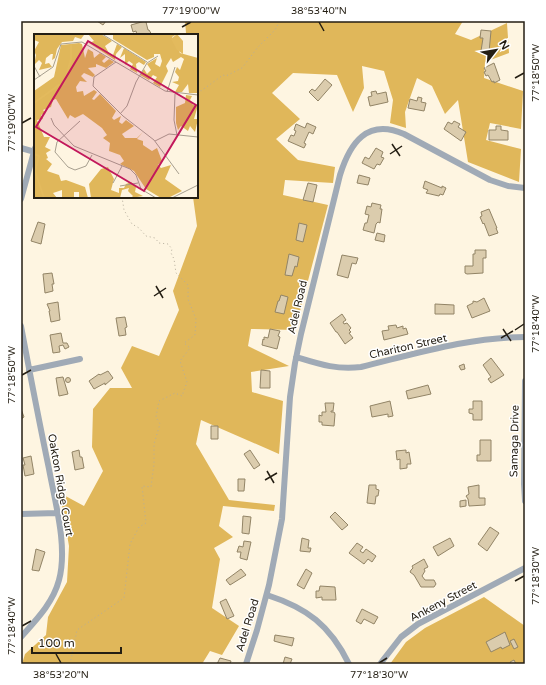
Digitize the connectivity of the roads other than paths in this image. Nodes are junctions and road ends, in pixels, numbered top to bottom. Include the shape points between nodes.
1 (21, 148) edge
2 (34, 150) edge
3 (34, 154) edge
4 (525, 188) edge
5 (21, 199) edge
6 (21, 326) edge
7 (525, 337) edge
8 (22, 339) edge
9 (296, 357) junction
10 (80, 359) dead end
11 (29, 370) junction
12 (525, 381) edge
13 (525, 501) edge
14 (57, 513) junction
15 (21, 514) edge
16 (525, 568) edge
17 (267, 595) junction
18 (21, 637) edge
19 (246, 664) edge
20 (349, 664) edge
21 (380, 664) edge

1 - 2 street
3 - 5 street
4 - 9 street, Adel Road via 508,186 484,177 397,131 383,129 364,134 355,142 340,175
6 - 8 street, Oakton Ridge Court
7 - 9 street, Chariton Street via 502,337 463,343 350,368 322,365
8 - 11 street, Oakton Ridge Court
9 - 17 street, Adel Road via 290,396 282,519
10 - 11 street
11 - 14 street, Oakton Ridge Court
12 - 13 street, Samaga Drive
14 - 15 street
14 - 18 street, Oakton Ridge Court via 62,555 60,579 51,601
16 - 21 street, Ankeny Street via 409,630
17 - 19 street, Adel Road
17 - 20 street via 299,608 321,624 336,641

